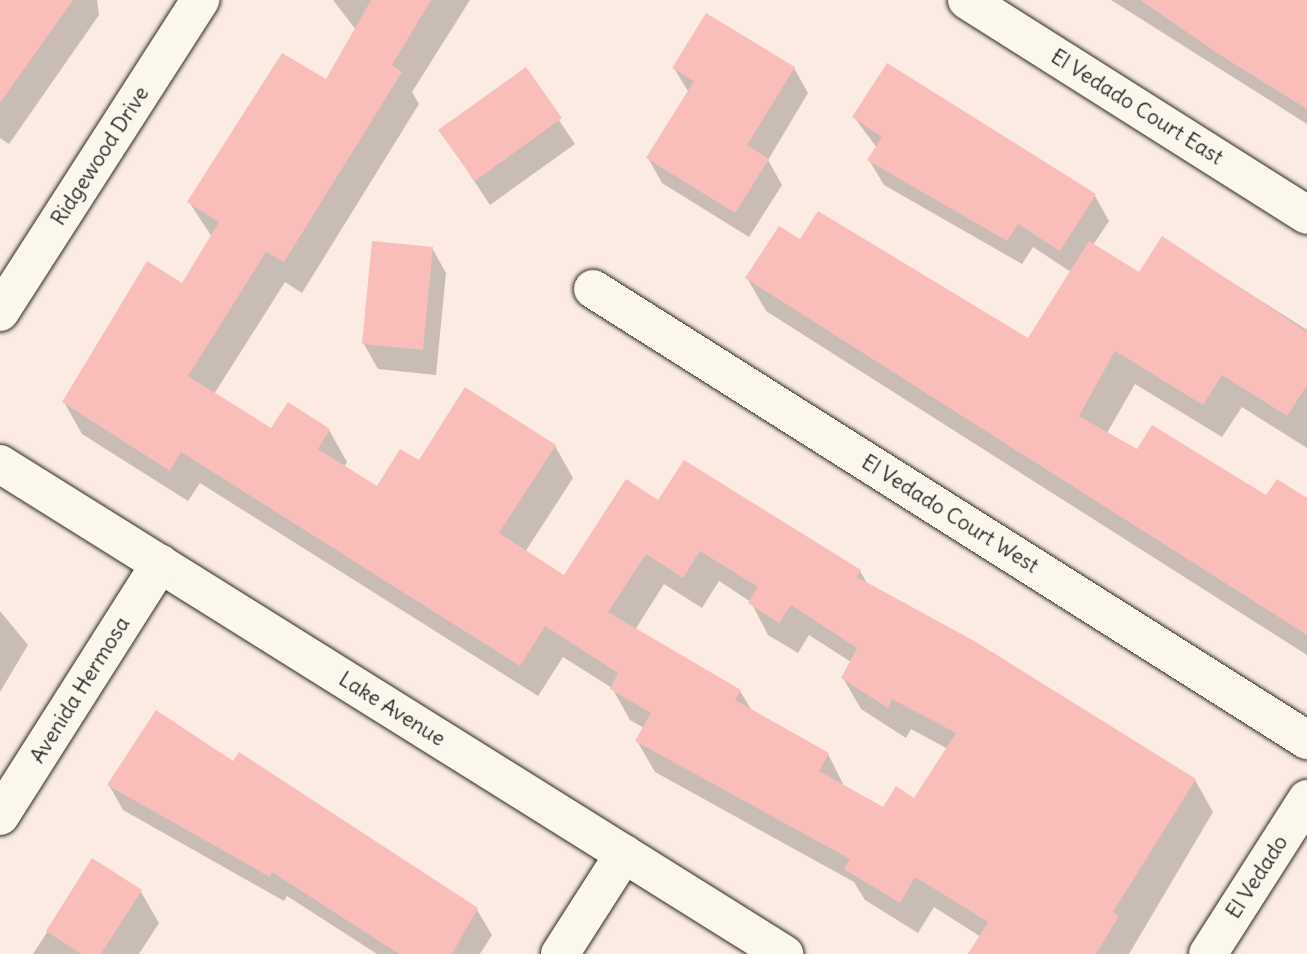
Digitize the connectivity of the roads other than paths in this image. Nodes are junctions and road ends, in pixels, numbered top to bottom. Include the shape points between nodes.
1 (200, 0) edge
2 (967, 0) edge
3 (1307, 215) edge
4 (593, 289) dead end
5 (0, 312) edge
6 (0, 464) edge
7 (160, 564) junction
8 (1307, 740) edge
9 (1307, 799) edge
10 (0, 816) edge
11 (624, 854) junction
12 (560, 954) edge
13 (784, 954) edge
14 (1208, 954) edge

1 - 5 street, Ridgewood Drive
2 - 3 street, El Vedado Court East
4 - 8 street, El Vedado Court West
6 - 7 street, Lake Avenue
7 - 10 street, Avenida Hermosa
7 - 11 street, Lake Avenue
9 - 14 street, El Vedado
11 - 12 street
11 - 13 street, Lake Avenue

